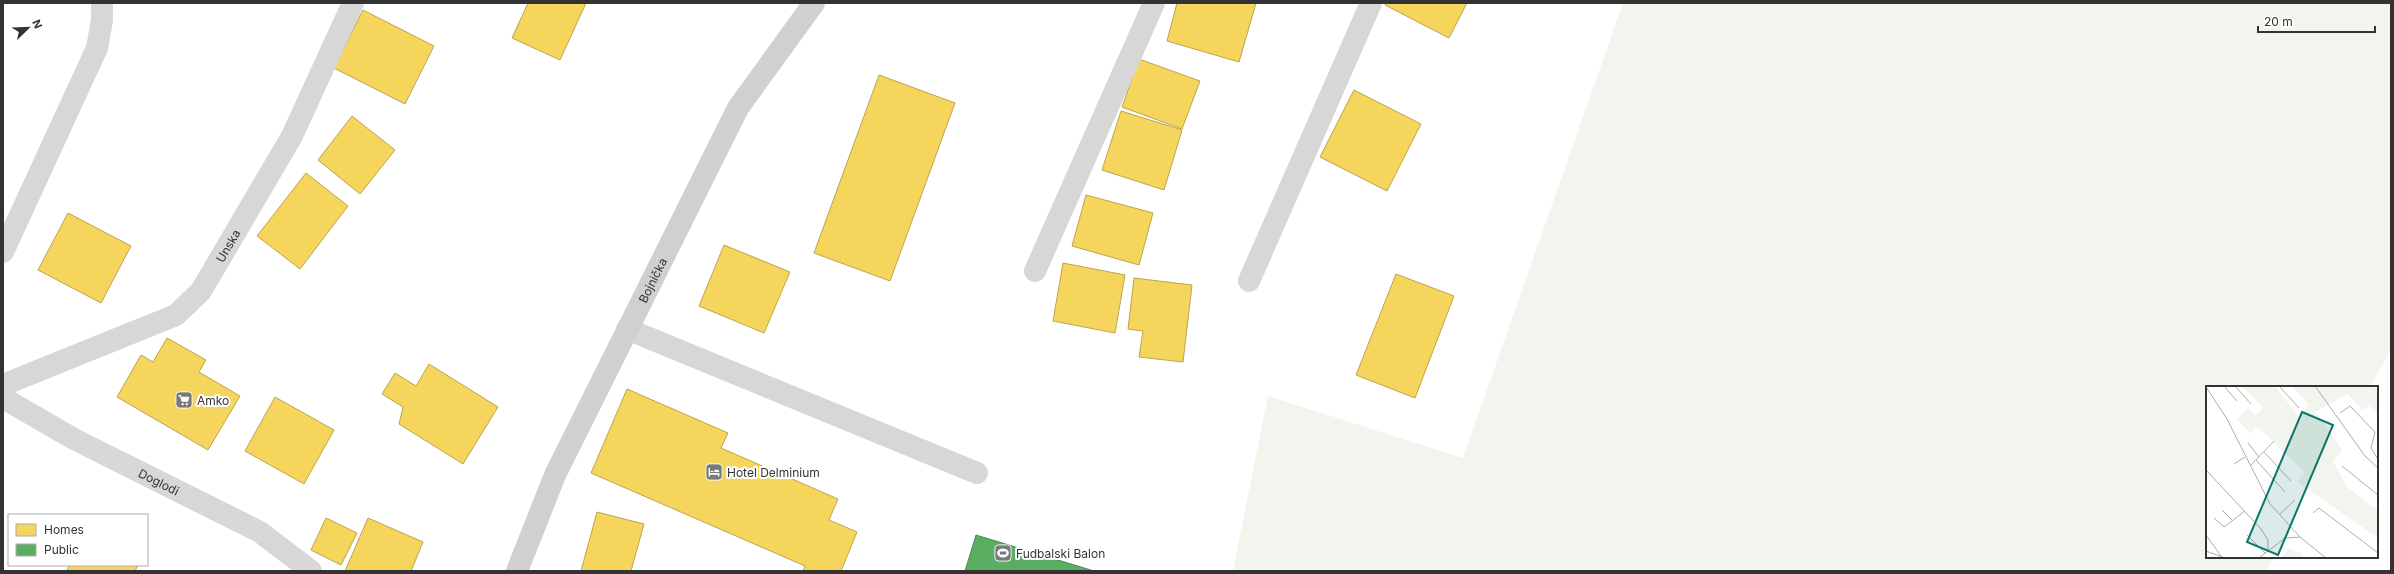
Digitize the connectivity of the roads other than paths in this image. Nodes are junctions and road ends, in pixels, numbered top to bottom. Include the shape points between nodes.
1 (102, 3) edge
2 (353, 3) edge
3 (814, 3) edge
4 (1154, 3) edge
5 (1371, 3) edge
6 (3, 252) edge
7 (1035, 271) dead end
8 (1249, 281) dead end
9 (627, 328) junction
10 (3, 385) edge
11 (3, 398) edge
12 (977, 473) dead end
13 (311, 571) edge
14 (517, 571) edge

1 - 6 street via 97,48
2 - 10 street, Unska via 292,136 201,291 176,315
3 - 9 main road, Bojnička via 738,108
4 - 7 street
5 - 8 street
9 - 12 street
9 - 14 main road, Bojnička via 555,475
11 - 13 street, Doglodi via 74,439 260,532

